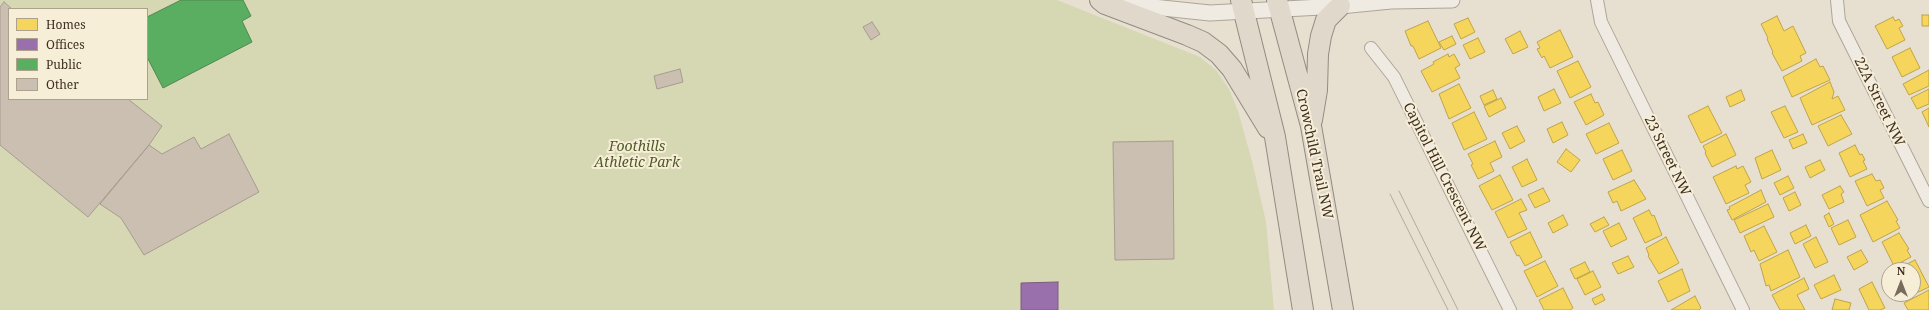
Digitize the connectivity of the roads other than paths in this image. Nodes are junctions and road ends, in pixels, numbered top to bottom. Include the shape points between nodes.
1 (1100, 0) edge
2 (1122, 0) edge
3 (1452, 0) edge
4 (1597, 0) edge
5 (1837, 0) edge
6 (1274, 3) edge
7 (1243, 6) edge
8 (1340, 6) junction
9 (1371, 48) dead end
10 (1311, 126) junction
11 (1275, 137) junction
12 (1929, 201) edge
13 (1303, 310) edge
14 (1343, 310) edge
15 (1510, 310) edge
16 (1744, 310) edge

1 - 11 highway via 1203,42 1219,54 1232,69
2 - 7 street via 1180,11 1210,13
3 - 8 street via 1391,0
4 - 16 street, 23 Street NW via 1601,22
5 - 12 street, 22A Street NW via 1839,21
6 - 7 street
6 - 8 street
6 - 10 highway, Crowchild Trail NW
7 - 11 highway
8 - 10 highway via 1326,20 1321,36
9 - 15 street, Capitol Hill Crescent NW via 1394,77
10 - 14 highway, Crowchild Trail NW
11 - 13 highway

